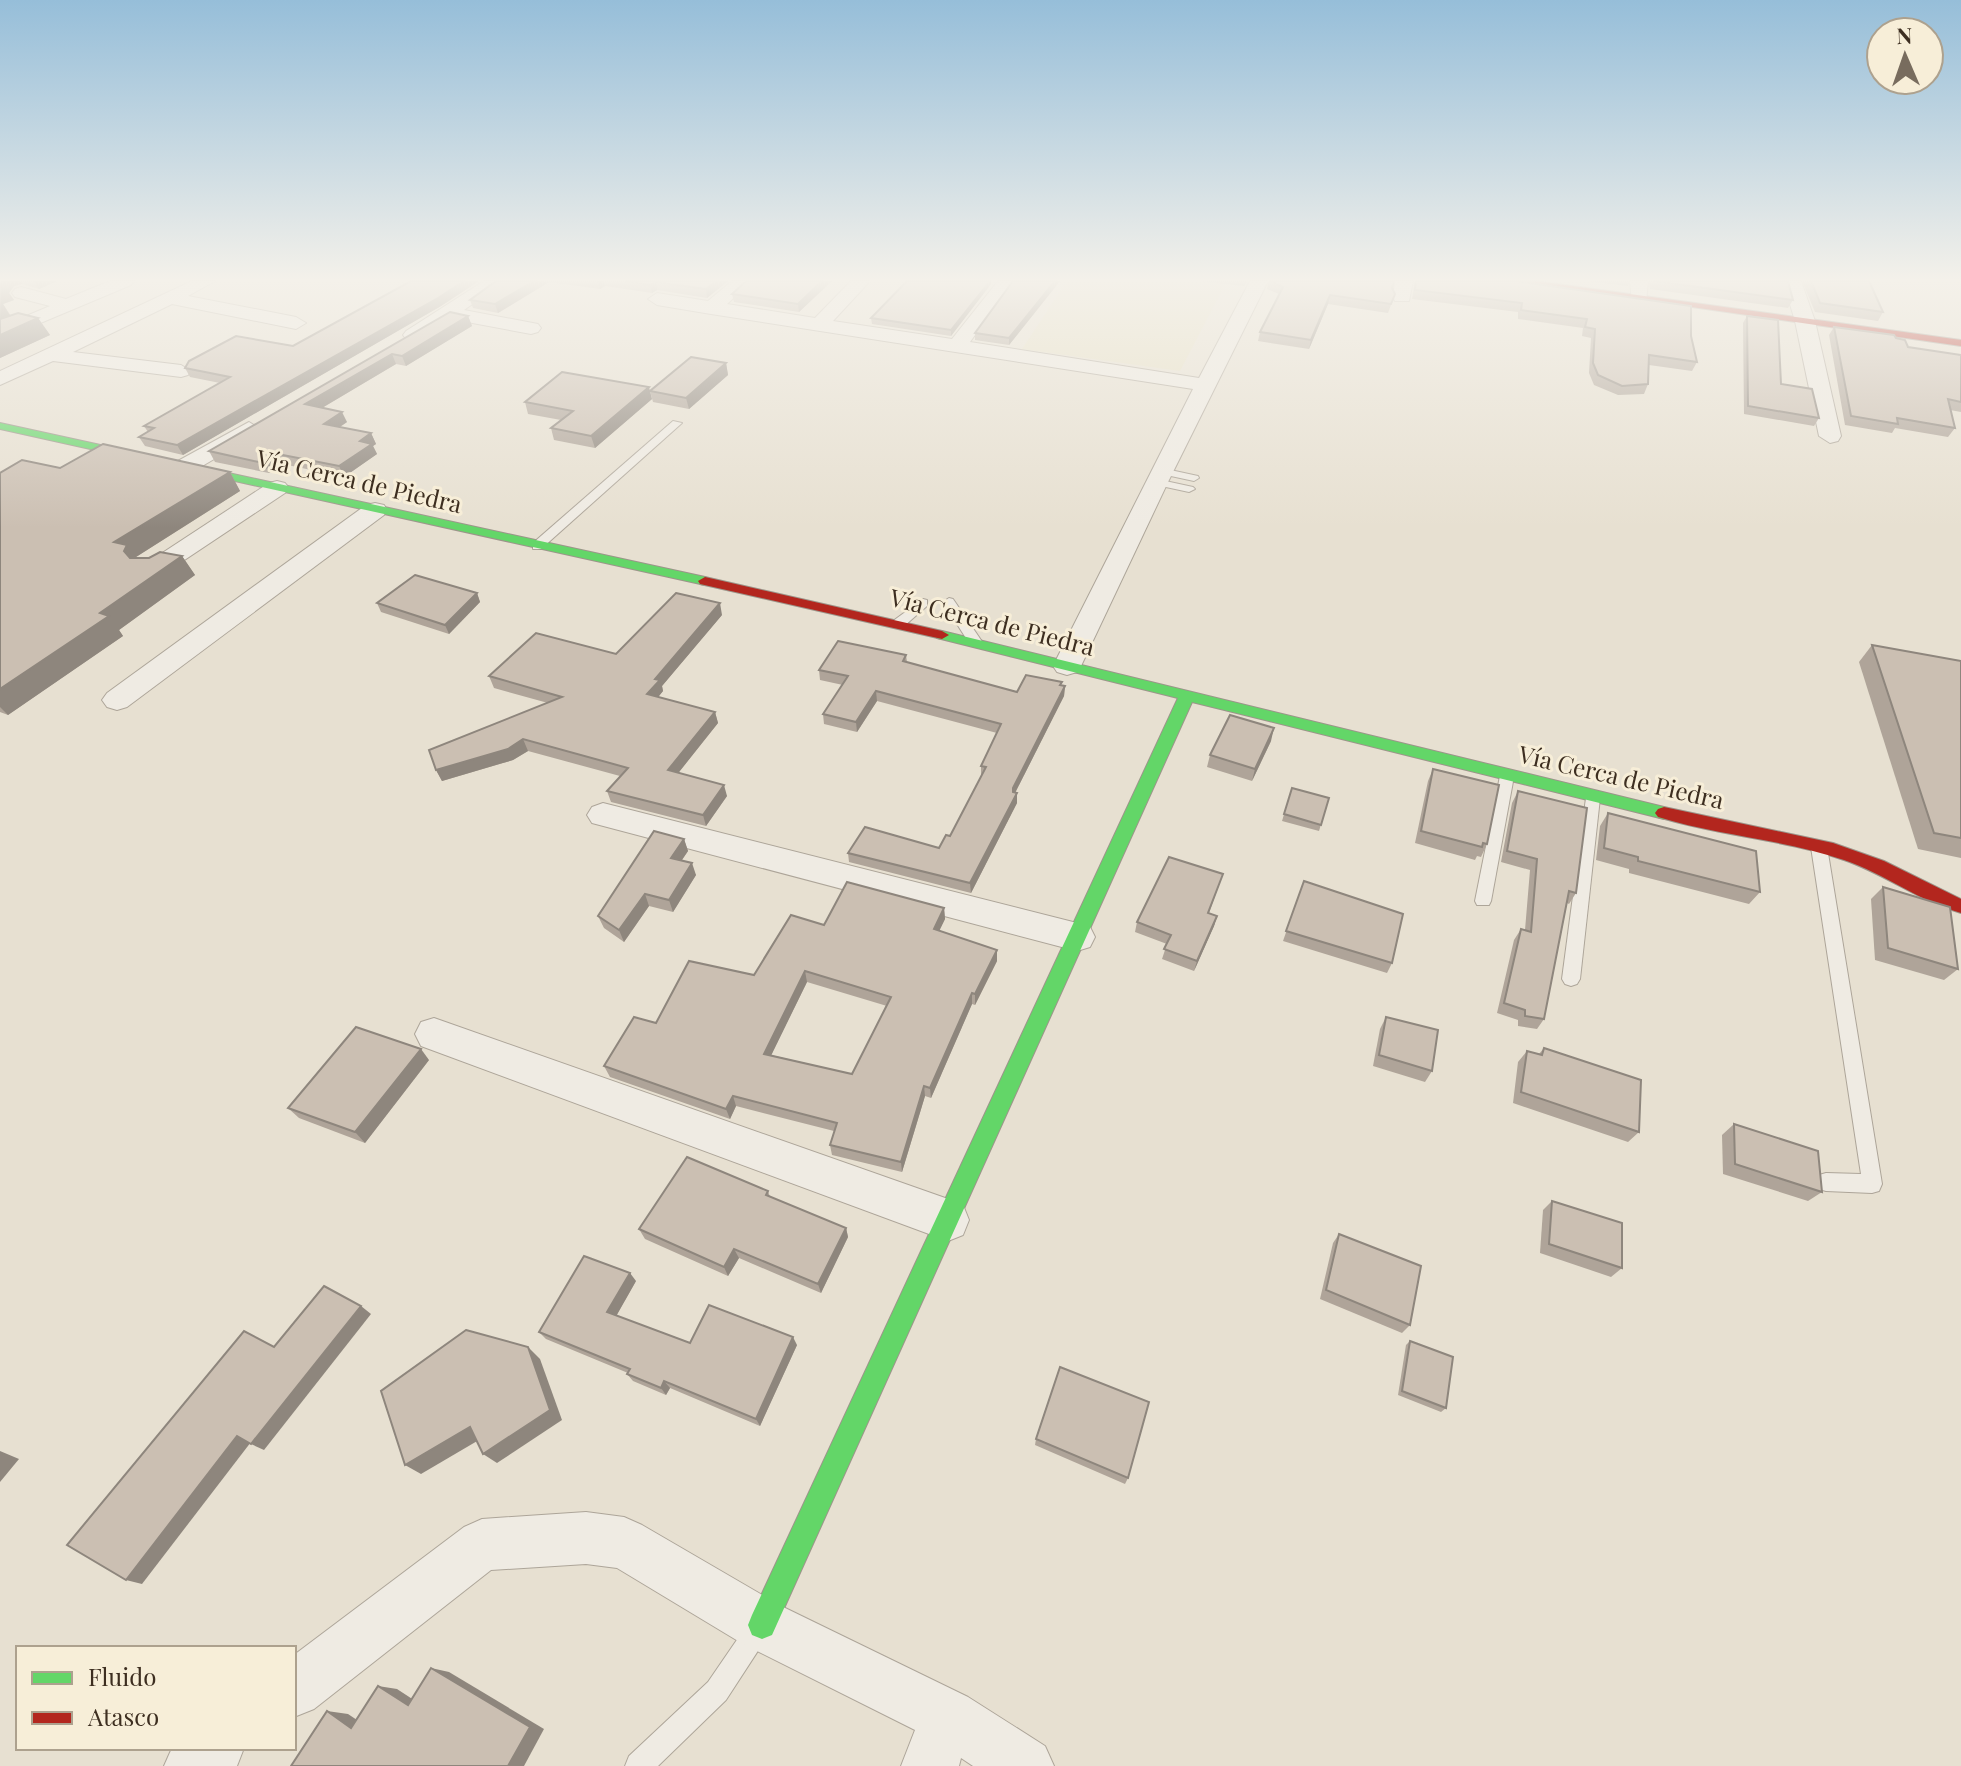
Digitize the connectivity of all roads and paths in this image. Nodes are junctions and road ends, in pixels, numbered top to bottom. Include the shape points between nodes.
1 (33, 363) edge
2 (119, 363) edge
3 (1060, 363) edge
4 (1216, 363) edge
5 (1814, 363) edge
6 (181, 371) dead end
7 (0, 379) edge
8 (1205, 385) junction
9 (264, 421) edge
10 (677, 423) dead end
11 (0, 426) edge
12 (1830, 436) dead end
13 (184, 467) junction
14 (1158, 477) junction
15 (1192, 484) dead end
16 (277, 488) junction
17 (375, 510) junction
18 (537, 546) junction
19 (153, 570) edge
20 (949, 602) dead end
21 (923, 603) dead end
22 (898, 624) junction
23 (976, 643) junction
24 (1067, 666) junction
25 (1187, 696) junction
26 (117, 700) dead end
27 (1507, 776) junction
28 (1593, 798) junction
29 (603, 815) dead end
30 (1819, 847) junction
31 (1483, 901) dead end
32 (1961, 906) edge
33 (1077, 937) junction
34 (1571, 979) dead end
35 (434, 1034) dead end
36 (1826, 1182) dead end
37 (948, 1220) junction
38 (762, 1625) junction
39 (296, 1687) edge
40 (939, 1742) edge
41 (213, 1750) edge
42 (193, 1766) edge
43 (639, 1766) edge
44 (1025, 1766) edge

1 - 7 street
2 - 6 street
3 - 8 street
4 - 8 street
5 - 12 street
8 - 14 street
9 - 13 street
10 - 18 lane
11 - 13 street, Vía Cerca de Piedra
13 - 16 street, Vía Cerca de Piedra
14 - 15 lane
14 - 24 street
16 - 17 street, Vía Cerca de Piedra
16 - 19 street
17 - 18 street, Vía Cerca de Piedra
17 - 26 street
18 - 22 street, Vía Cerca de Piedra
20 - 23 lane
21 - 22 lane
22 - 23 street, Vía Cerca de Piedra
23 - 24 street, Vía Cerca de Piedra
24 - 25 street, Vía Cerca de Piedra
25 - 27 street, Vía Cerca de Piedra
25 - 33 street
27 - 28 street, Vía Cerca de Piedra
27 - 31 lane
28 - 30 street, Vía Cerca de Piedra
28 - 34 lane
29 - 33 street
30 - 32 street, Vía Cerca de Piedra via 1878,866
30 - 36 lane via 1872,1184
33 - 37 street
35 - 37 street
37 - 38 street
38 - 39 street via 624,1543 586,1538 482,1545
38 - 40 street
38 - 43 lane via 717,1691
40 - 44 street
41 - 42 street

